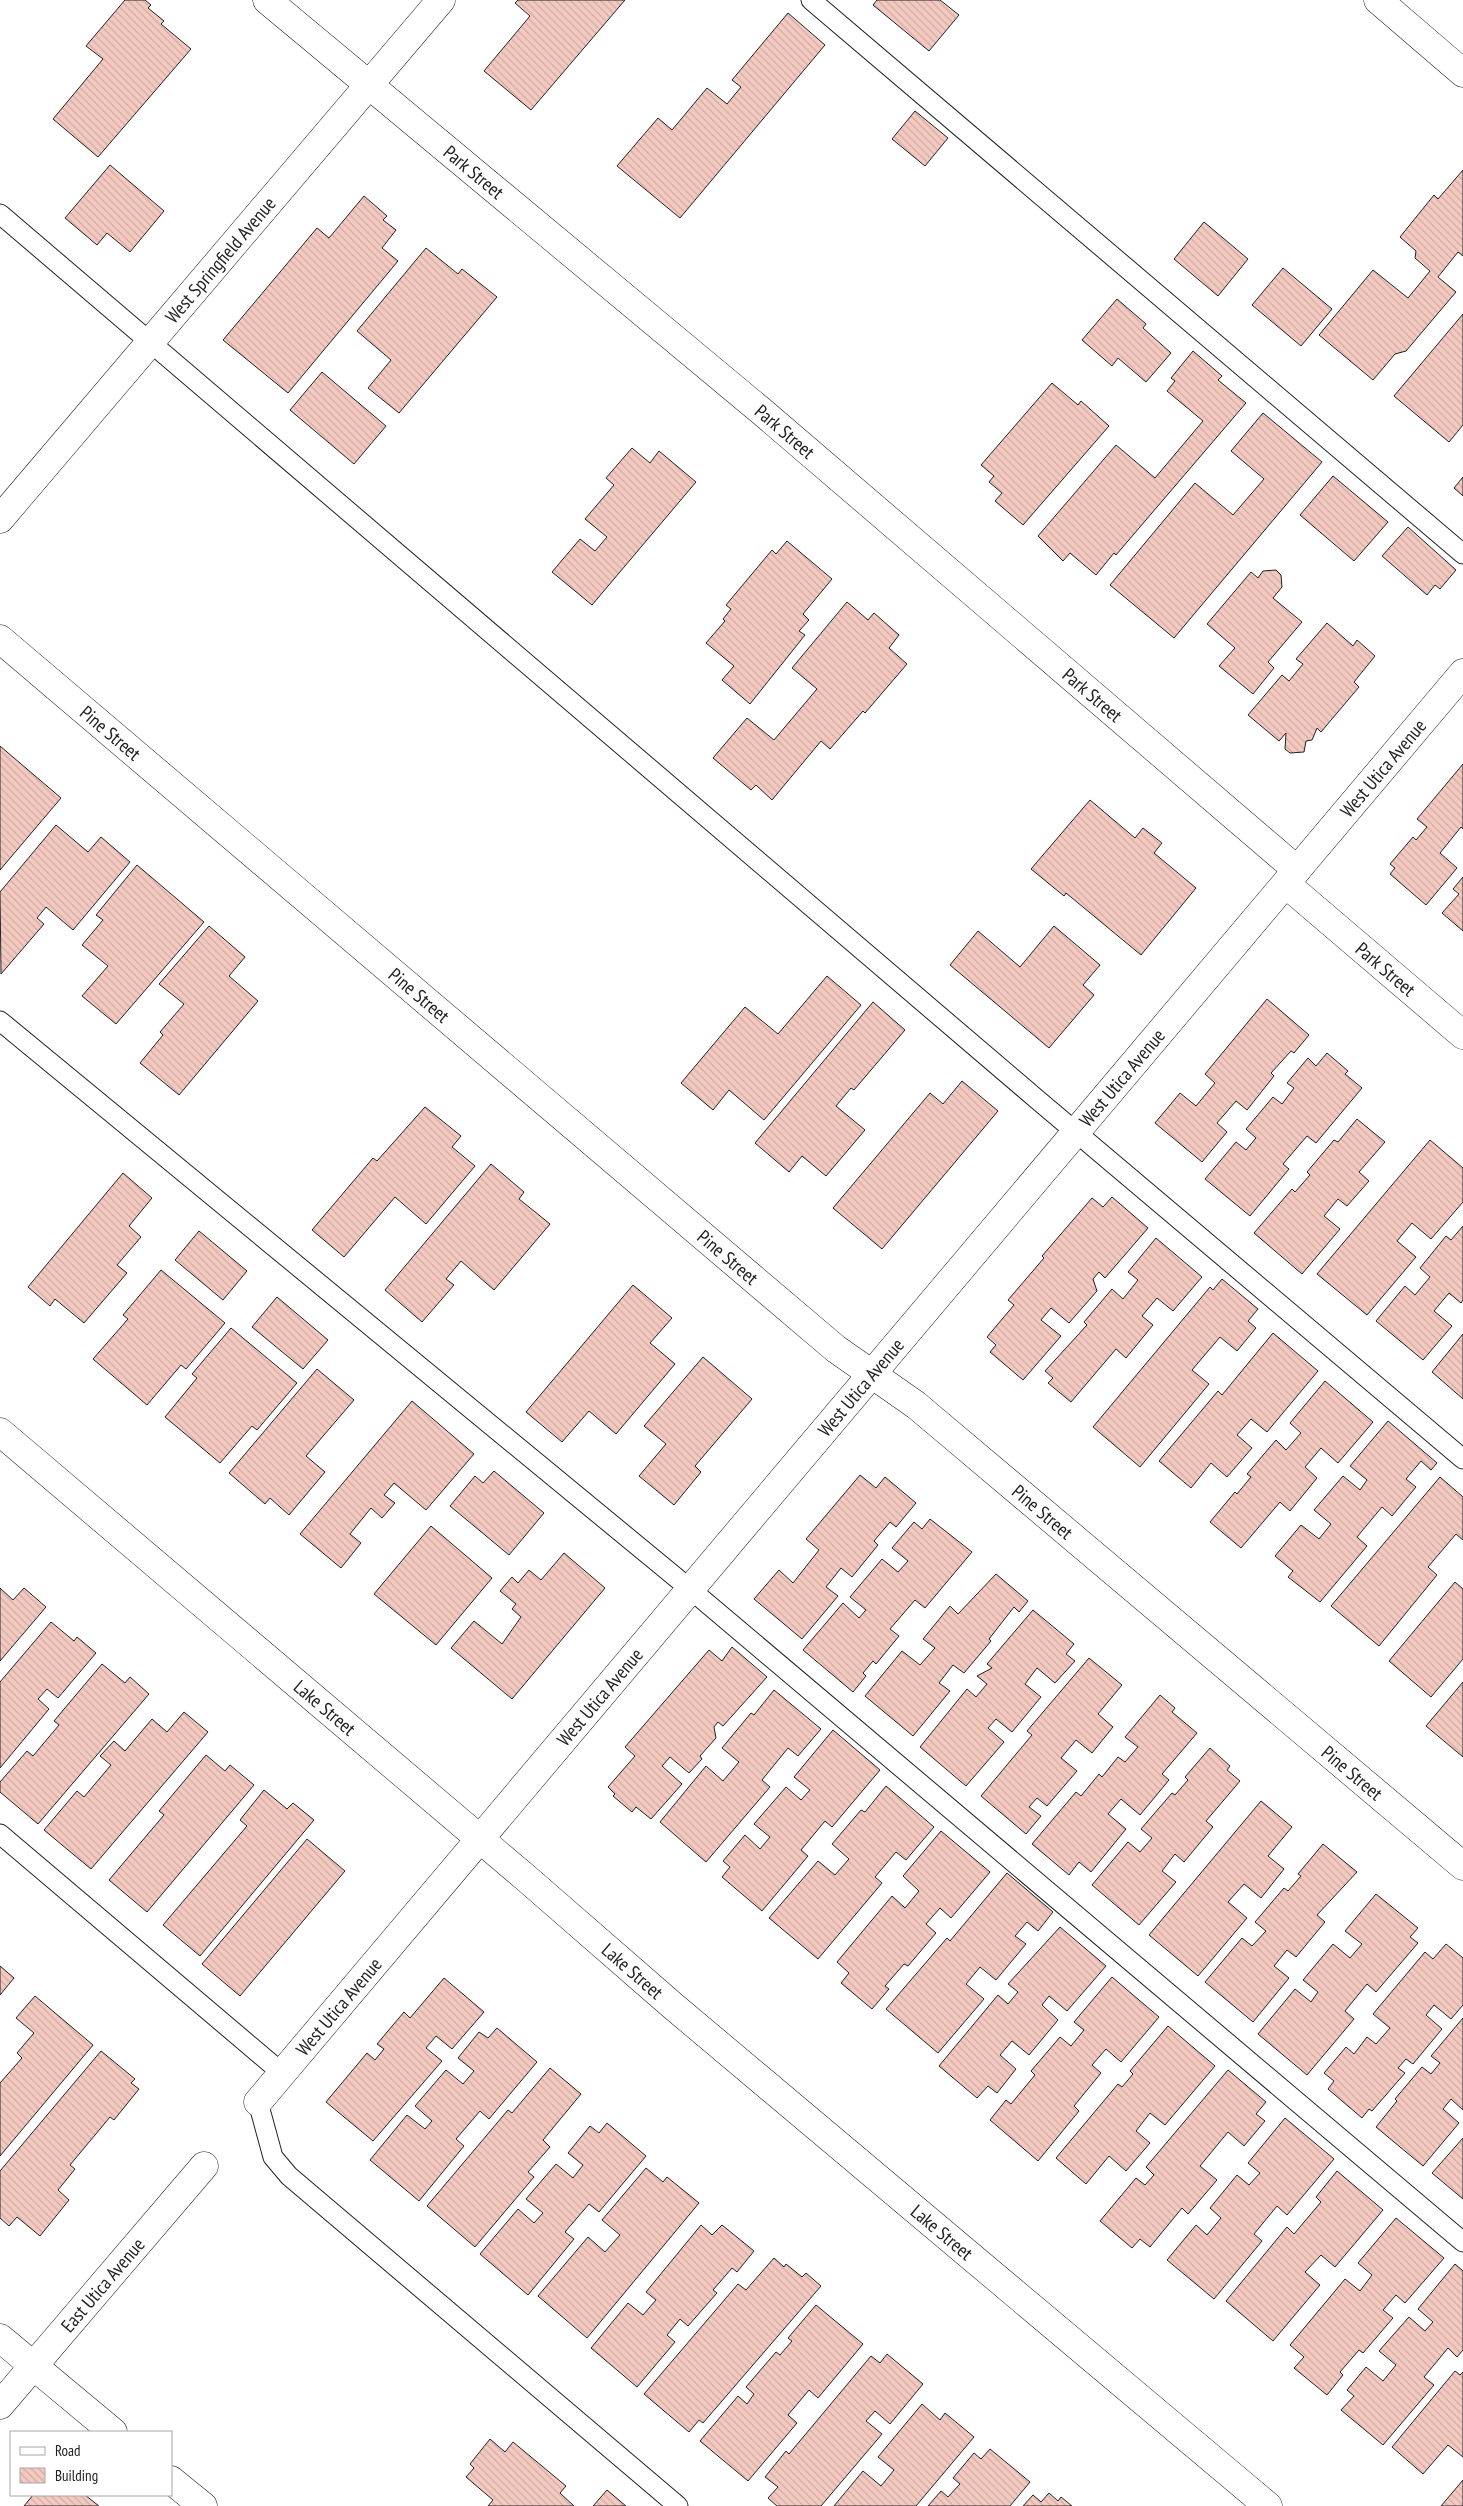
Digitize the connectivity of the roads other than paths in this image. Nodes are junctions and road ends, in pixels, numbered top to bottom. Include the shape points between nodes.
1 (267, 0) edge
2 (441, 0) edge
3 (810, 0) edge
4 (1378, 0) edge
5 (1463, 73) edge
6 (368, 86) junction
7 (0, 214) edge
8 (150, 343) junction
9 (0, 519) edge
10 (1463, 554) edge
11 (0, 640) edge
12 (1463, 673) edge
13 (1291, 877) junction
14 (0, 1021) edge
15 (1463, 1035) edge
16 (1076, 1132) junction
17 (872, 1374) junction
18 (0, 1432) edge
19 (1463, 1458) edge
20 (690, 1589) junction
21 (0, 1834) edge
22 (479, 1839) junction
23 (1463, 1866) edge
24 (282, 2073) junction
25 (258, 2102) joint
26 (204, 2166) dead end
27 (1463, 2242) edge
28 (0, 2338) edge
29 (34, 2366) junction
30 (0, 2405) edge
31 (112, 2431) edge
32 (172, 2481) edge
33 (203, 2506) edge
34 (678, 2506) edge
35 (1268, 2506) edge

1 - 6 street, Park Street
2 - 6 street, West Springfield Avenue
3 - 10 lane
4 - 5 street
6 - 8 street, West Springfield Avenue
6 - 13 street, Park Street via 760,410
7 - 8 lane
8 - 9 street, West Springfield Avenue
8 - 16 lane
11 - 17 street, Pine Street via 836,1349
12 - 13 street, West Utica Avenue
13 - 15 street, Park Street
13 - 16 street, West Utica Avenue
14 - 20 lane
16 - 17 street, West Utica Avenue
16 - 19 lane
17 - 20 street, West Utica Avenue
17 - 23 street, Pine Street via 916,1405
18 - 22 street, Lake Street
20 - 22 street, West Utica Avenue
20 - 27 lane
21 - 24 lane
22 - 24 street, West Utica Avenue
22 - 35 street, Lake Street
24 - 25 street, West Utica Avenue
25 - 34 lane via 273,2157 289,2176
26 - 29 street, East Utica Avenue
28 - 29 street
29 - 30 street, East Utica Avenue
29 - 31 street
32 - 33 street

